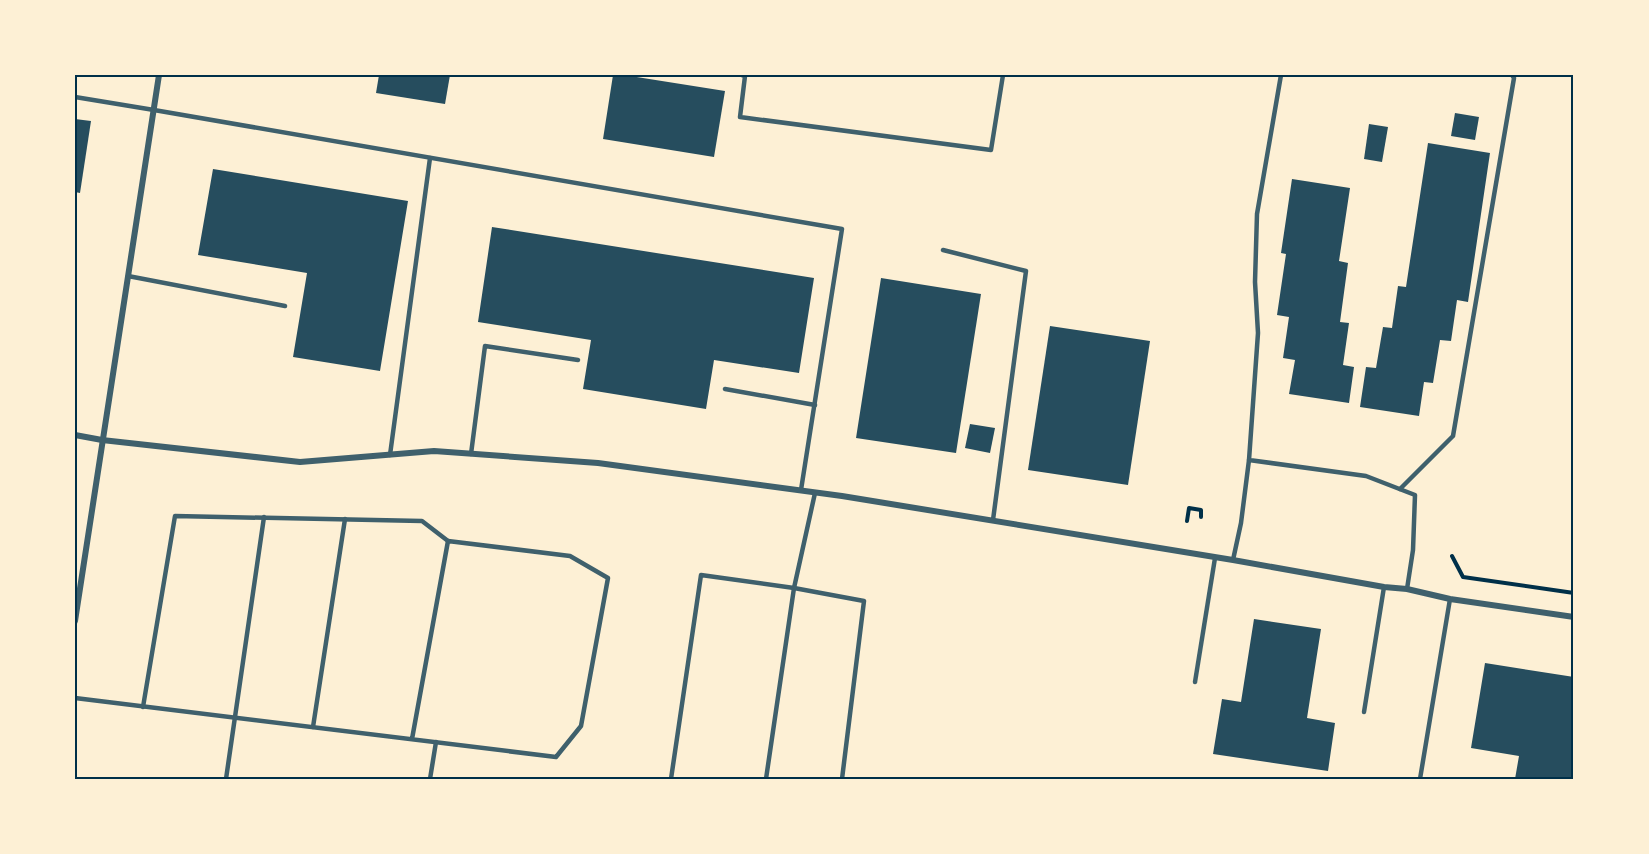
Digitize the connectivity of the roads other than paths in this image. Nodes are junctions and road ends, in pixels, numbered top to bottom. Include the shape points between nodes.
1 (159, 75) edge
2 (742, 75) edge
3 (1003, 75) edge
4 (1281, 75) edge
5 (1513, 76) edge
6 (75, 98) edge
7 (154, 110) junction
8 (430, 158) junction
9 (943, 250) dead end
10 (128, 276) junction
11 (285, 306) dead end
12 (578, 360) dead end
13 (725, 389) dead end
14 (815, 405) junction
15 (75, 435) edge
16 (102, 440) junction
17 (471, 454) junction
18 (390, 455) junction
19 (1249, 460) junction
20 (1400, 489) junction
21 (801, 490) junction
22 (815, 492) junction
23 (264, 517) junction
24 (345, 519) junction
25 (993, 520) junction
26 (448, 541) junction
27 (1215, 558) junction
28 (1233, 560) junction
29 (1384, 587) junction
30 (794, 588) junction
31 (1407, 589) junction
32 (1450, 599) junction
33 (1574, 617) edge
34 (75, 621) edge
35 (1195, 682) dead end
36 (75, 698) edge
37 (143, 707) junction
38 (1364, 712) dead end
39 (236, 718) junction
40 (313, 727) junction
41 (412, 739) junction
42 (436, 742) junction
43 (226, 779) edge
44 (430, 779) edge
45 (671, 779) edge
46 (765, 779) edge
47 (842, 779) edge
48 (1420, 779) edge

1 - 7 street
2 - 3 lane via 745,76 740,117 991,150
4 - 19 lane via 1257,214 1258,333
5 - 20 lane via 1453,436
6 - 7 lane
7 - 8 lane
7 - 10 street
8 - 14 lane via 842,229
8 - 18 lane
9 - 25 lane via 1026,271
10 - 11 lane
10 - 16 street
12 - 17 lane via 485,346
13 - 14 lane
14 - 21 lane
15 - 16 street
16 - 18 street via 300,462
16 - 34 street
17 - 18 street
17 - 21 street via 598,463
19 - 20 lane via 1366,476
19 - 28 lane
20 - 31 lane via 1415,495
21 - 22 street
22 - 25 street
22 - 30 lane
23 - 24 lane
23 - 37 lane via 175,516
23 - 39 lane
24 - 26 lane via 422,521
24 - 40 lane
25 - 27 street
26 - 41 lane
26 - 42 lane via 570,556 608,578 581,726 556,757
27 - 28 street
27 - 35 lane
28 - 29 street
29 - 31 street
29 - 38 lane
30 - 45 lane via 701,575
30 - 46 lane
30 - 47 lane via 864,601
31 - 32 street
32 - 33 street
32 - 48 lane
36 - 37 lane
37 - 39 lane
39 - 40 lane
39 - 43 lane
40 - 41 lane
41 - 42 lane
42 - 44 lane

